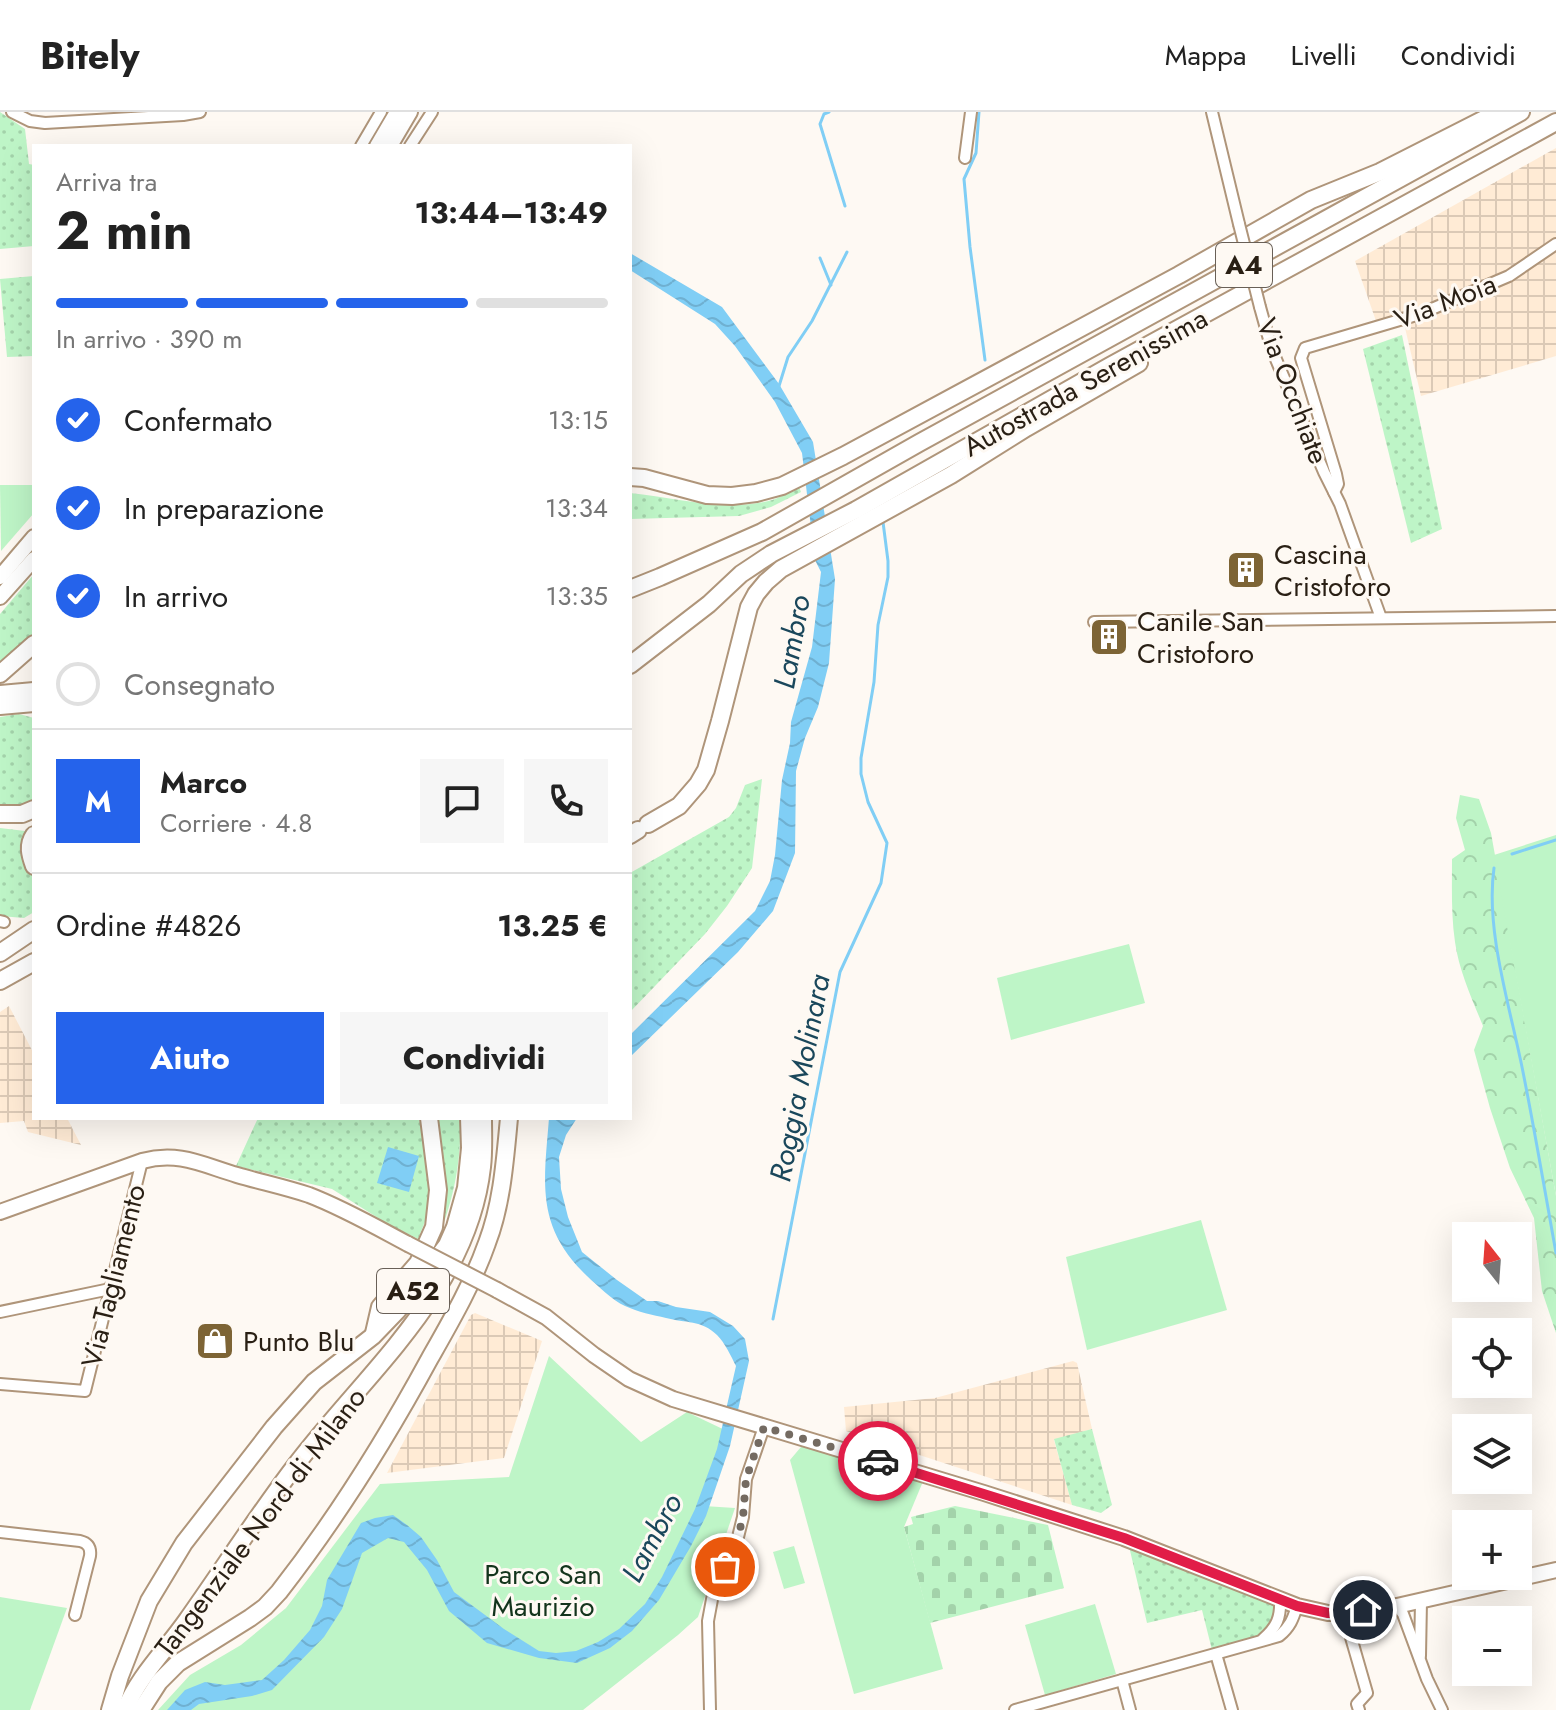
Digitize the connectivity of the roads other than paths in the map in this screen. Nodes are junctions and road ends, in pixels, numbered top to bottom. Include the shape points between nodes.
1 (12, 112) edge
2 (200, 112) edge
3 (381, 112) edge
4 (397, 112) edge
5 (410, 112) edge
6 (432, 112) edge
7 (971, 112) edge
8 (1212, 112) edge
9 (1498, 112) edge
10 (1521, 112) edge
11 (1556, 122) edge
12 (390, 138) edge
13 (362, 144) edge
14 (411, 144) edge
15 (965, 158) dead end
16 (1556, 244) edge
17 (632, 477) edge
18 (1334, 492) junction
19 (858, 517) junction
20 (32, 539) edge
21 (32, 561) edge
22 (0, 577) edge
23 (632, 588) edge
24 (0, 597) edge
25 (1556, 616) edge
26 (1381, 618) junction
27 (1094, 622) dead end
28 (32, 646) edge
29 (632, 663) edge
30 (32, 664) edge
31 (0, 675) edge
32 (32, 691) edge
33 (0, 694) edge
34 (32, 703) edge
35 (0, 706) edge
36 (0, 713) edge
37 (32, 714) edge
38 (32, 810) edge
39 (0, 814) edge
40 (32, 821) edge
41 (0, 823) edge
42 (639, 830) edge
43 (32, 838) edge
44 (32, 860) edge
45 (32, 931) edge
46 (32, 944) edge
47 (0, 953) edge
48 (0, 961) edge
49 (32, 963) edge
50 (32, 971) edge
51 (0, 984) edge
52 (429, 1120) edge
53 (469, 1120) edge
54 (483, 1120) edge
55 (509, 1120) edge
56 (142, 1161) junction
57 (0, 1212) edge
58 (110, 1289) junction
59 (0, 1312) edge
60 (373, 1336) junction
61 (0, 1384) edge
62 (764, 1427) junction
63 (0, 1532) edge
64 (1556, 1570) edge
65 (1280, 1599) junction
66 (1421, 1601) junction
67 (1297, 1606) junction
68 (1397, 1606) junction
69 (1344, 1613) junction
70 (75, 1615) dead end
71 (1260, 1641) junction
72 (1216, 1654) junction
73 (1420, 1662) junction
74 (1122, 1680) junction
75 (110, 1710) edge
76 (125, 1710) edge
77 (141, 1710) edge
78 (710, 1710) edge
79 (1015, 1710) edge
80 (1130, 1710) edge
81 (1232, 1710) edge
82 (1359, 1710) edge
83 (1442, 1710) edge

1 - 2 street via 37,123
3 - 13 street
4 - 12 main road
5 - 12 main road
6 - 14 street
7 - 15 street
8 - 18 street, Via Occhiate, bridge via 1272,350
9 - 17 highway via 1380,172 1311,200 782,486 707,495
10 - 23 highway, Autostrada Serenissima / A4 via 762,532
11 - 19 highway, Autostrada Serenissima / A4 via 1110,366
16 - 18 street, Via Moia via 1509,276 1420,314 1305,348 1301,358 1336,474
18 - 26 street, Via Occhiate
19 - 29 highway, Autostrada Serenissima / A4 via 771,554
19 - 42 highway via 781,569 756,594 706,770 679,806
20 - 22 main road
21 - 24 main road
25 - 26 street
26 - 27 street
28 - 31 highway
30 - 31 highway
32 - 33 highway
34 - 35 highway
36 - 37 highway
38 - 39 highway
40 - 41 highway
43 - 44 highway
45 - 47 highway
46 - 48 highway
49 - 51 highway
50 - 51 highway
52 - 60 highway via 438,1190 434,1227 418,1263 380,1307
53 - 60 highway, Tangenziale Nord di Milano / A52 via 466,1188 447,1245
54 - 76 highway, Tangenziale Nord di Milano / A52 via 477,1195 447,1275 296,1465
55 - 77 highway via 487,1244 390,1430 279,1592 250,1618 178,1663
56 - 57 main road
56 - 58 street, Via Tagliamento
56 - 62 main road, bridge via 183,1158 334,1206 546,1317 629,1379 673,1399
58 - 59 street
58 - 61 street, Via Tagliamento via 85,1391
60 - 75 highway, Tangenziale Nord di Milano / A52 via 314,1382 175,1556 149,1601
62 - 65 main road via 1124,1538
62 - 78 street via 746,1479 737,1541 710,1607
63 - 70 street via 89,1546
64 - 66 main road
65 - 67 main road
65 - 71 street via 1279,1620
66 - 68 main road
66 - 73 street
67 - 69 main road
67 - 71 street via 1287,1629
68 - 69 main road
68 - 73 street
69 - 82 street via 1367,1693 1357,1704
71 - 72 street
72 - 74 street
72 - 81 street
73 - 83 street
74 - 79 street
74 - 80 street

